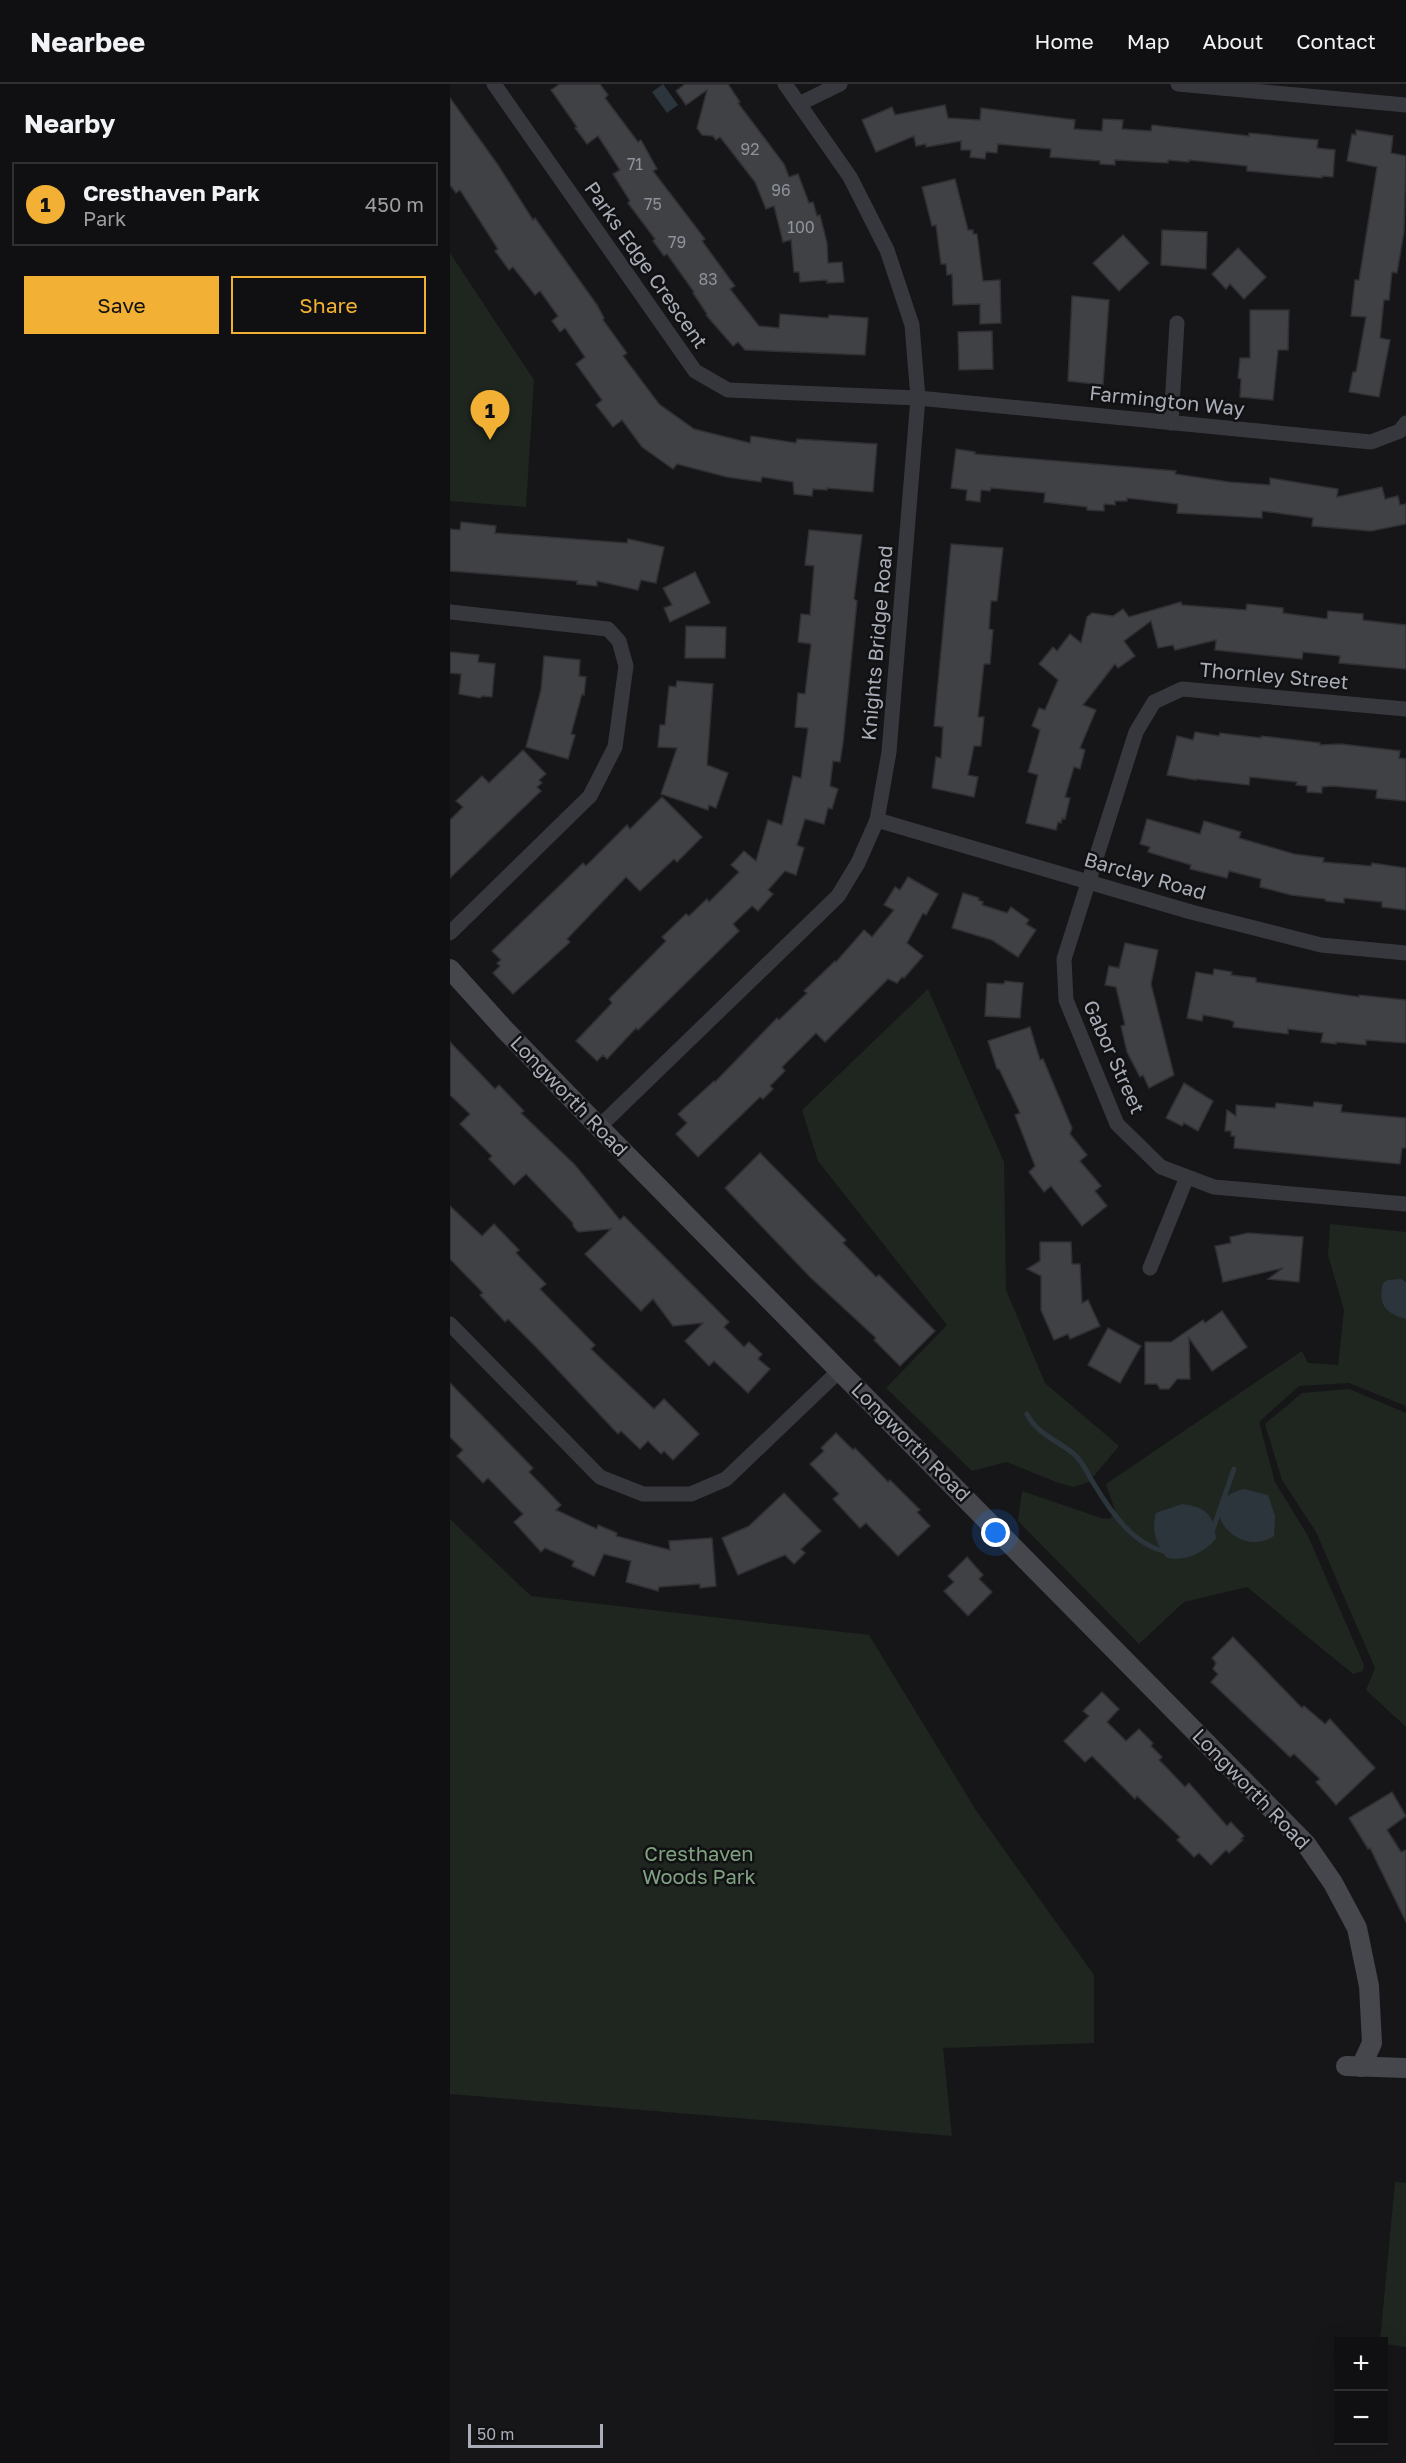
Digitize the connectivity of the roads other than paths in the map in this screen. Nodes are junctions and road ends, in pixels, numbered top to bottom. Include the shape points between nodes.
1 (494, 84) edge
2 (785, 84) edge
3 (840, 84) edge
4 (1178, 84) edge
5 (799, 104) junction
6 (1406, 105) edge
7 (1177, 323) dead end
8 (918, 398) junction
9 (1171, 423) junction
10 (1406, 423) edge
11 (450, 612) edge
12 (1406, 709) edge
13 (877, 820) junction
14 (1087, 882) junction
15 (450, 933) edge
16 (1406, 953) edge
17 (450, 969) edge
18 (599, 1128) junction
19 (1187, 1177) junction
20 (1406, 1204) edge
21 (1150, 1268) dead end
22 (450, 1324) edge
23 (840, 1370) junction
24 (1406, 2068) edge

1 - 8 street, Parks Edge Crescent via 695,371 728,390
2 - 5 street, Knights Bridge Road
3 - 5 street
4 - 6 street
5 - 8 street, Knights Bridge Road via 850,177 886,250 912,325
7 - 9 street
8 - 9 street, Farmington Way
8 - 13 street, Knights Bridge Road via 889,752
9 - 10 street, Farmington Way via 1371,442 1400,431
11 - 15 street via 608,629 619,641 626,666 615,747 590,796
12 - 14 street, Thornley Street via 1182,689 1154,702 1136,732
13 - 14 street, Barclay Road
13 - 18 street, Knights Bridge Road via 858,864 838,896
14 - 16 street, Barclay Road via 1321,945
14 - 19 street, Gabor Street via 1064,959 1066,1000 1117,1124 1161,1167
17 - 18 street, Longworth Road
18 - 23 street, Longworth Road
19 - 20 street, Gabor Street via 1214,1187
19 - 21 street
22 - 23 street via 600,1477 643,1494 691,1494 726,1479
23 - 24 street, Longworth Road via 1306,1844 1333,1882 1357,1928 1369,1986 1372,2043 1354,2067

